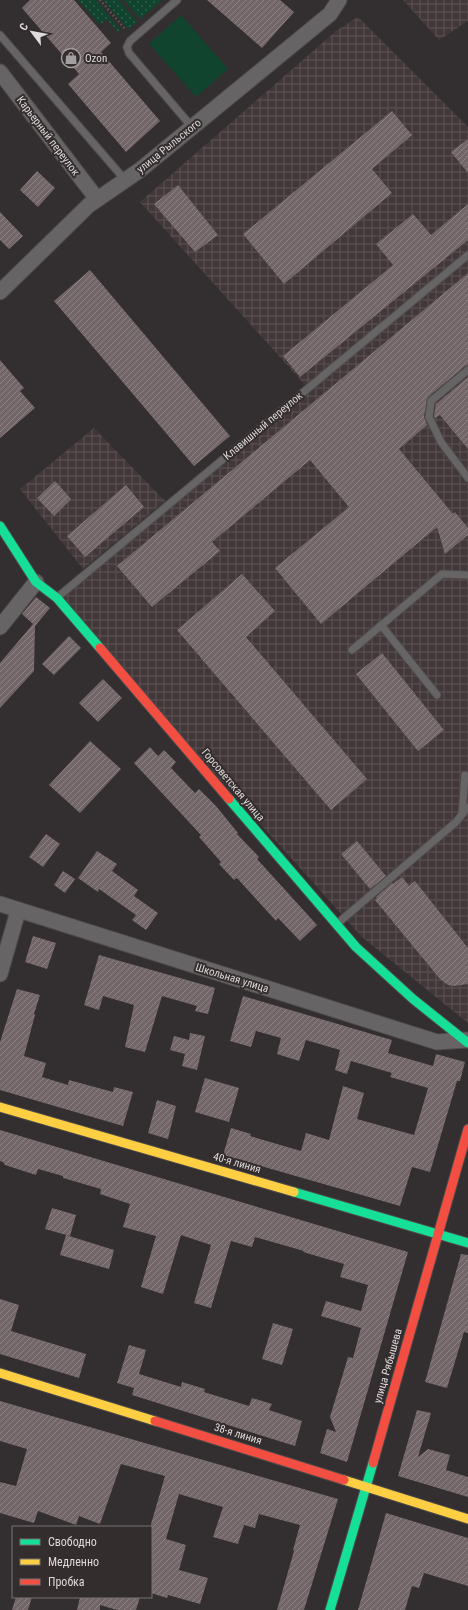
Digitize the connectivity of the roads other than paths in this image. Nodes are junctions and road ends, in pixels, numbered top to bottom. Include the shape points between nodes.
1 (177, 0) edge
2 (339, 0) edge
3 (0, 35) edge
4 (0, 72) edge
5 (192, 127) junction
6 (126, 181) junction
7 (97, 199) junction
8 (468, 255) edge
9 (0, 292) edge
10 (468, 370) edge
11 (468, 478) edge
12 (0, 526) edge
13 (468, 575) edge
14 (36, 582) junction
15 (57, 598) junction
16 (381, 625) junction
17 (0, 627) edge
18 (352, 650) dead end
19 (437, 695) dead end
20 (465, 775) dead end
21 (468, 807) edge
22 (462, 814) junction
23 (0, 904) edge
24 (18, 911) junction
25 (336, 924) junction
26 (0, 974) edge
27 (467, 1042) edge
28 (0, 1107) edge
29 (468, 1128) edge
30 (438, 1234) junction
31 (468, 1243) edge
32 (0, 1373) edge
33 (366, 1487) junction
34 (468, 1518) edge
35 (330, 1610) edge

1 - 5 lane via 133,38 127,47 129,53
2 - 5 street, улица Рыльского via 330,14
3 - 6 lane
4 - 7 street, Карьерный переулок
5 - 6 street, улица Рыльского
6 - 7 street, улица Рыльского
7 - 9 street, улица Рыльского
8 - 15 lane, Клавишный переулок
10 - 11 lane via 431,401 429,417 441,442
12 - 14 street, Горсоветская улица
13 - 16 lane via 442,574
14 - 15 street, Горсоветская улица
14 - 17 street
15 - 25 street, Горсоветская улица
16 - 18 lane
16 - 19 lane
20 - 22 lane
21 - 22 lane
22 - 25 lane via 456,822
23 - 24 street, Школьная улица
24 - 26 street
24 - 27 street, Школьная улица via 437,1042
25 - 27 street, Горсоветская улица via 356,947 413,999
28 - 30 street, 40-я линия
29 - 30 street, улица Рябышева
30 - 31 street, 40-я линия
30 - 33 street, улица Рябышева
32 - 33 street, 38-я линия
33 - 34 street, 38-я линия
33 - 35 street, улица Рябышева

